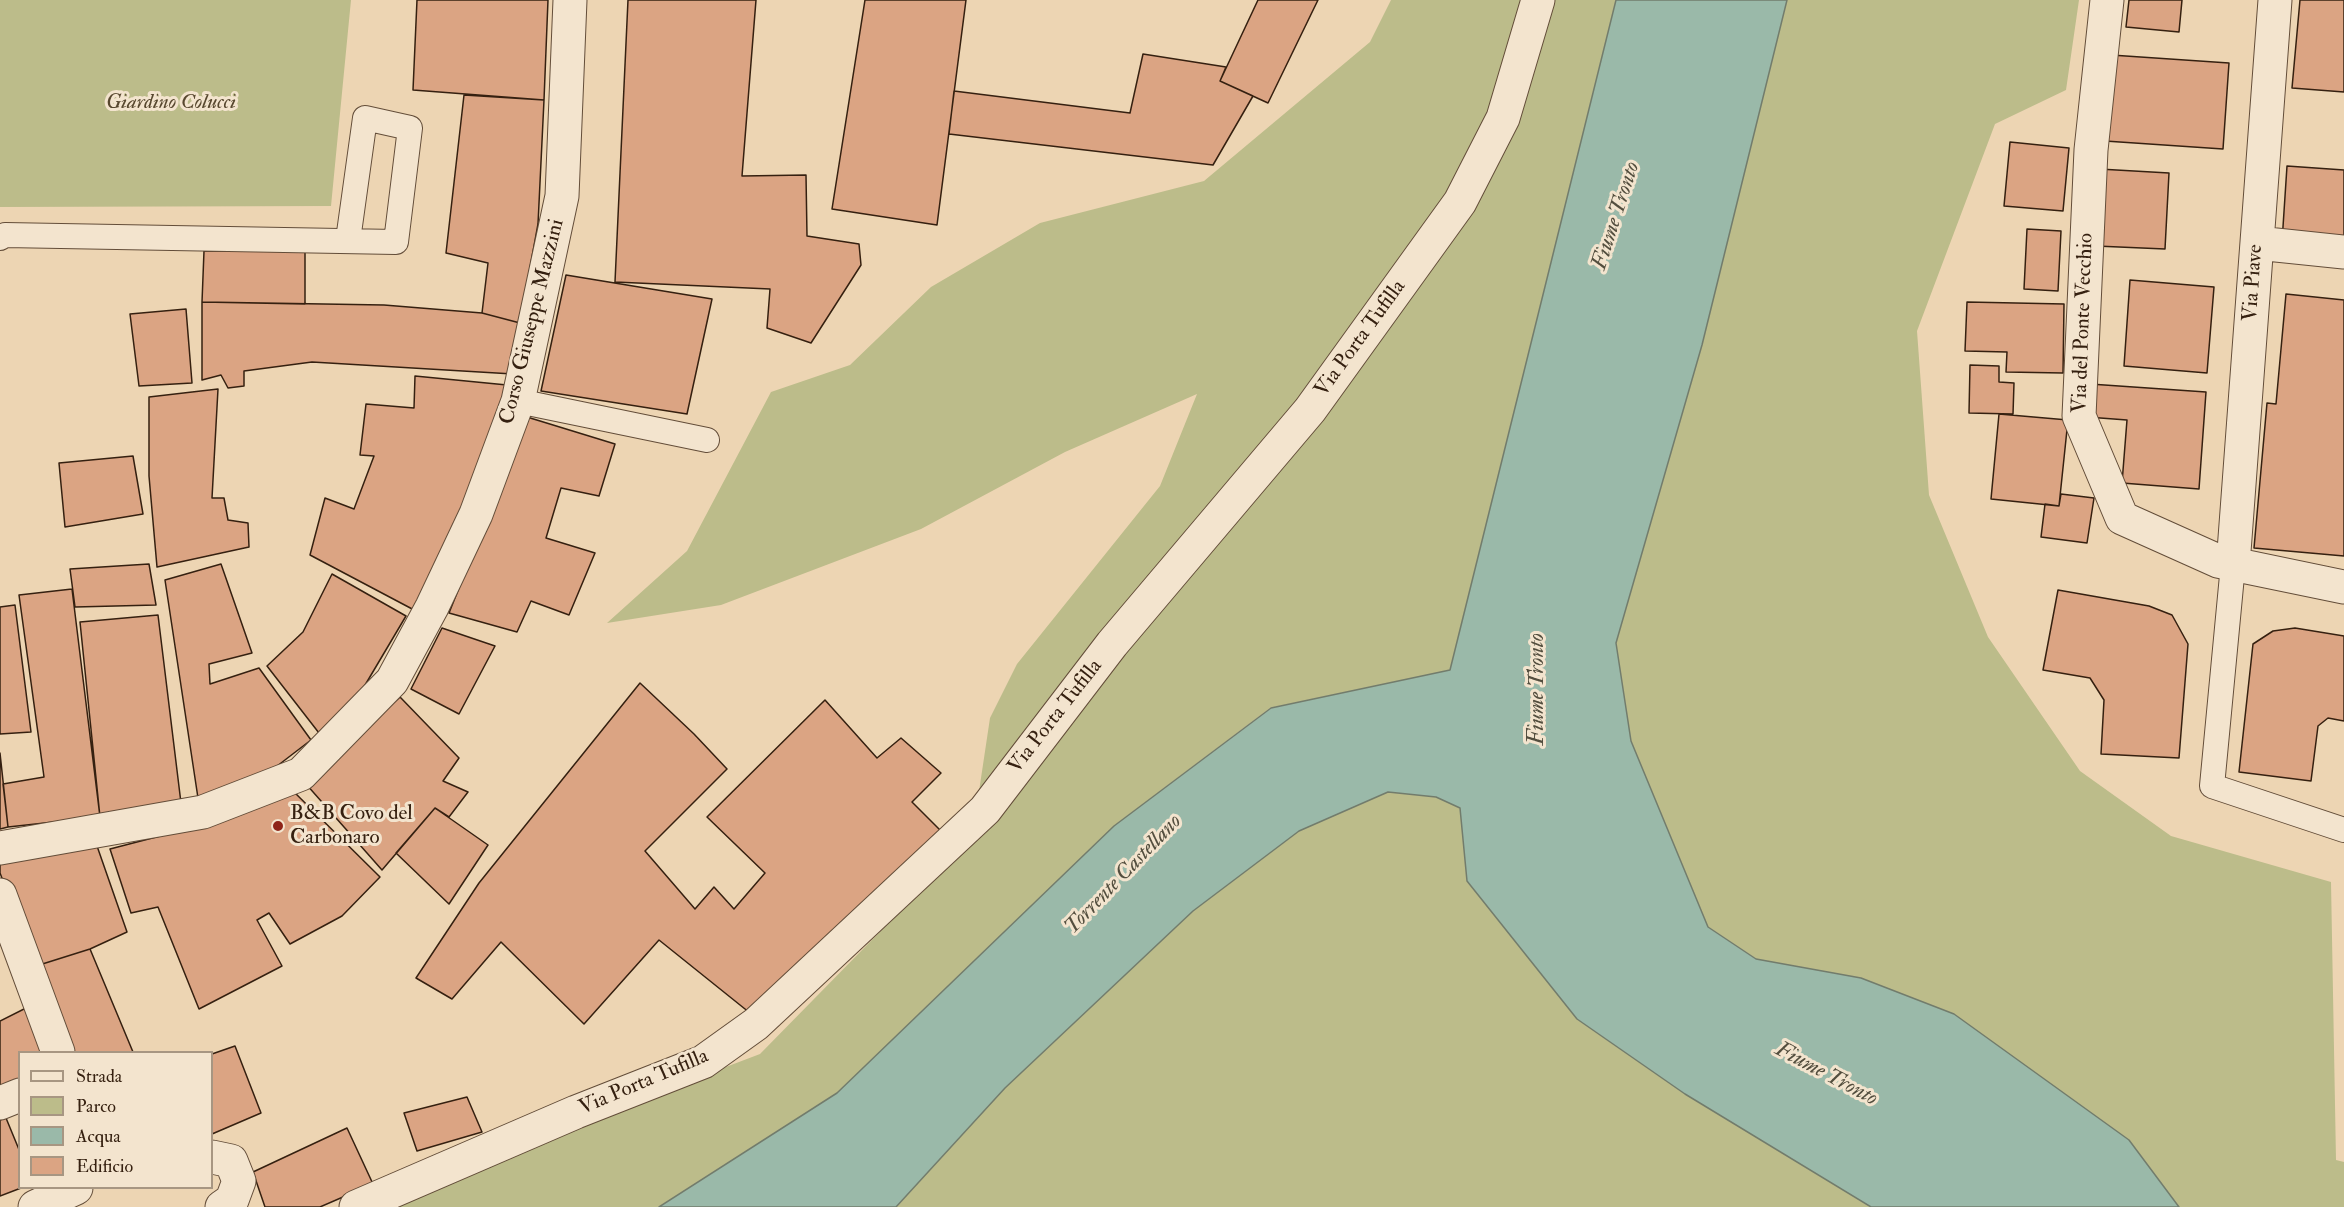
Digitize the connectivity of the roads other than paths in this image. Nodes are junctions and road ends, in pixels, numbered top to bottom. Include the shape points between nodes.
1 (570, 0) edge
2 (1538, 0) edge
3 (2107, 0) edge
4 (2275, 0) edge
5 (0, 238) edge
6 (348, 240) junction
7 (2257, 243) junction
8 (2344, 252) edge
9 (518, 401) junction
10 (707, 440) dead end
11 (2233, 565) junction
12 (2344, 587) edge
13 (2344, 830) edge
14 (0, 849) edge
15 (0, 895) edge
16 (57, 1051) edge
17 (18, 1096) edge
18 (0, 1103) edge
19 (213, 1156) edge
20 (74, 1189) edge
21 (35, 1207) edge
22 (222, 1207) edge
23 (356, 1207) edge

1 - 9 street, Corso Giuseppe Mazzini via 562,196
2 - 23 street, Via Porta Tufilla via 1503,118 1460,202 1310,410 1112,644 985,810 756,1024 703,1062
3 - 11 street, Via del Ponte Vecchio via 2091,150 2079,416 2122,518
4 - 7 street, Via Piave
5 - 6 lane via 5,235
6 - 6 lane via 365,118 410,128 396,243
7 - 8 street
7 - 11 street, Via Piave
9 - 10 lane
9 - 14 street, Corso Giuseppe Mazzini via 476,514 392,681 301,774 203,812
11 - 12 street, Via del Ponte Vecchio
11 - 13 lane via 2212,786
15 - 16 street
17 - 18 street
19 - 22 street via 231,1161 239,1181 232,1200
20 - 21 street

